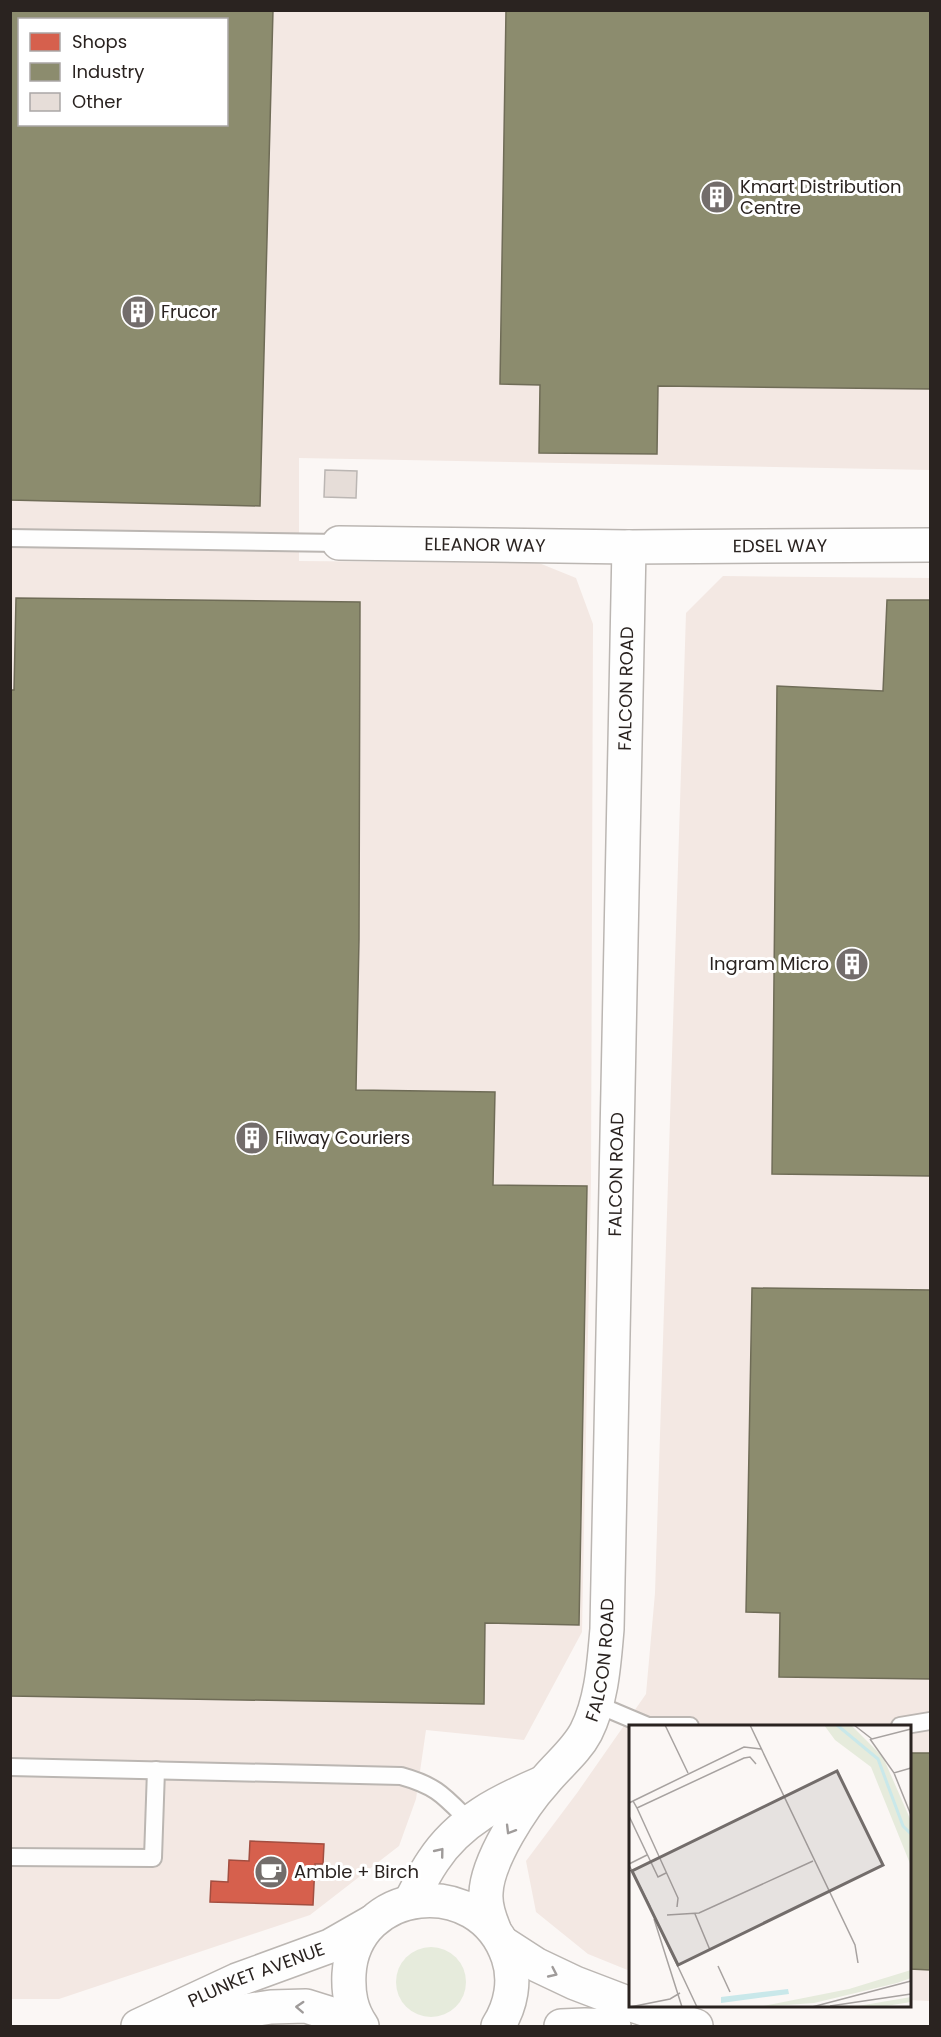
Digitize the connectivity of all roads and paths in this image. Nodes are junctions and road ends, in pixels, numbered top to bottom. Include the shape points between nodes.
1 (10, 538) edge
2 (339, 543) joint
3 (930, 545) edge
4 (629, 547) junction
5 (596, 1704) junction
6 (930, 1721) edge
7 (646, 1725) edge
8 (906, 1725) edge
9 (10, 1767) edge
10 (156, 1770) junction
11 (544, 1782) junction
12 (469, 1821) junction
13 (10, 1857) edge
14 (410, 1902) junction
15 (374, 1921) junction
16 (498, 1936) junction
17 (629, 2004) edge
18 (638, 2007) edge
19 (140, 2026) edge
20 (354, 2026) edge
21 (362, 2026) edge
22 (498, 2026) edge
23 (561, 2026) edge
24 (614, 2026) edge
25 (696, 2026) edge

1 - 2 lane
2 - 4 street, ELEANOR WAY
3 - 4 street, EDSEL WAY
4 - 5 street, FALCON ROAD via 607,1629
5 - 7 lane
5 - 11 street, FALCON ROAD via 576,1748
6 - 8 lane
9 - 10 lane
10 - 12 lane via 401,1776 424,1782 442,1793
10 - 13 lane via 153,1858
11 - 12 street, FALCON ROAD via 506,1798
11 -> 16 street, FALCON ROAD via 496,1855 486,1892 487,1912
14 -> 12 street, FALCON ROAD via 433,1861
14 - 15 street, PLUNKET AVENUE
14 - 16 street via 433,1899 456,1903 476,1913
15 - 19 street, PLUNKET AVENUE via 330,1946 237,1980
15 - 21 street via 358,1941 350,1965 348,1991
16 -> 17 street via 537,1965
16 - 22 street, FALCON ROAD via 511,1966 512,1992
18 - 25 street
20 -> 19 street, PLUNKET AVENUE via 338,2016 306,2006 271,2007
23 - 24 street

